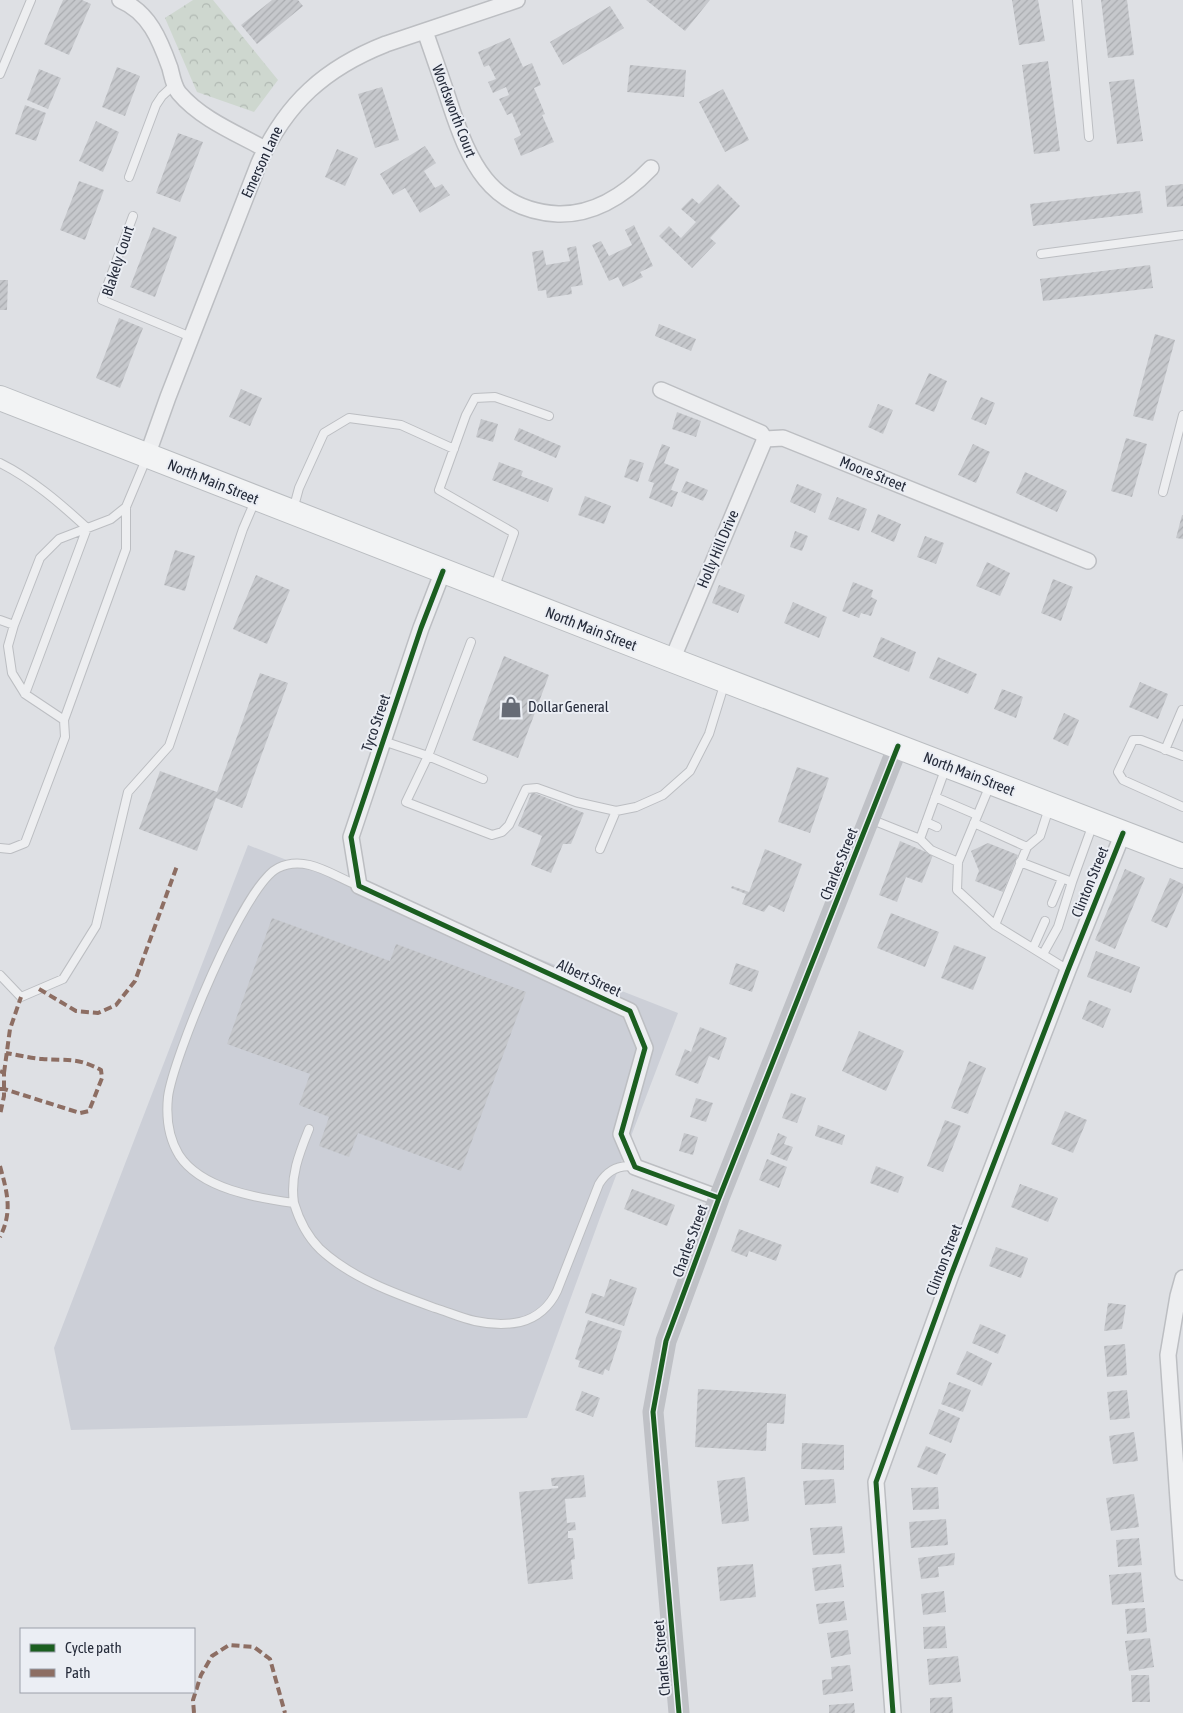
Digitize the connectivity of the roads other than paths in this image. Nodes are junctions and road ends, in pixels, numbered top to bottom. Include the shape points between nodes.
1 (31, 0) edge
2 (120, 0) edge
3 (517, 0) edge
4 (1078, 0) edge
5 (425, 31) junction
6 (0, 74) edge
7 (175, 84) junction
8 (1089, 137) dead end
9 (265, 149) junction
10 (651, 168) dead end
11 (129, 177) dead end
12 (133, 216) dead end
13 (1183, 235) edge
14 (1041, 254) dead end
15 (191, 337) junction
16 (661, 390) dead end
17 (0, 398) edge
18 (1183, 415) edge
19 (549, 416) dead end
20 (765, 439) junction
21 (454, 449) junction
22 (147, 456) junction
23 (0, 463) edge
24 (1163, 492) dead end
25 (256, 499) junction
26 (126, 507) junction
27 (292, 513) junction
28 (86, 528) junction
29 (1088, 561) dead end
30 (443, 571) junction
31 (493, 591) junction
32 (0, 620) edge
33 (14, 625) junction
34 (471, 642) dead end
35 (672, 660) junction
36 (726, 680) junction
37 (24, 694) junction
38 (1182, 710) edge
39 (64, 720) junction
40 (383, 741) junction
41 (898, 746) junction
42 (1165, 750) junction
43 (428, 756) junction
44 (1183, 756) edge
45 (946, 765) junction
46 (483, 779) dead end
47 (991, 782) junction
48 (935, 797) junction
49 (1050, 806) junction
50 (1183, 807) edge
51 (616, 812) junction
52 (870, 819) junction
53 (976, 819) junction
54 (926, 822) junction
55 (1094, 822) junction
56 (937, 827) dead end
57 (1123, 833) junction
58 (920, 840) junction
59 (0, 848) edge
60 (1027, 848) junction
61 (600, 849) dead end
62 (1183, 856) edge
63 (958, 862) junction
64 (1020, 862) junction
65 (1062, 878) junction
66 (1072, 882) junction
67 (359, 886) junction
68 (1052, 903) dead end
69 (1045, 921) dead end
70 (995, 925) junction
71 (1033, 948) junction
72 (1043, 954) junction
73 (1068, 970) junction
74 (0, 975) edge
75 (309, 1129) dead end
76 (635, 1166) junction
77 (719, 1198) junction
78 (294, 1203) junction
79 (1183, 1278) edge
80 (1183, 1572) edge
81 (679, 1713) edge
82 (893, 1713) edge

1 - 6 lane
2 - 7 street via 148,20 162,46
3 - 5 street, Emerson Lane
4 - 8 lane
5 - 9 street, Emerson Lane via 374,48 325,77 293,106
5 - 10 street, Wordsworth Court via 465,147 485,179 507,198 540,211 580,212 619,195
7 - 9 street via 177,91 194,108
7 - 11 lane via 156,105
9 - 15 street, Emerson Lane
12 - 15 lane, Blakely Court via 102,300
13 - 14 lane
15 - 22 street, Emerson Lane
16 - 20 street, Moore Street via 761,433
17 - 22 main road, North Main Street
18 - 24 lane
19 - 21 lane via 495,397 475,398
20 - 29 street, Moore Street via 783,438
20 - 35 street, Holly Hill Drive
21 - 27 lane via 401,425 348,418 324,433 302,481
21 - 31 lane via 439,490 514,533
22 - 25 main road, North Main Street
22 - 26 lane
23 - 28 lane via 57,501
25 - 27 main road, North Main Street
25 - 74 lane via 169,746 128,792 96,926 63,979 21,997
26 - 28 lane via 111,519
26 - 39 lane via 126,549
27 - 30 main road, North Main Street
28 - 33 lane via 59,539 40,558
28 - 37 lane
30 - 31 main road, North Main Street
30 - 40 street, Tyco Street
31 - 35 main road, North Main Street
32 - 33 lane
33 - 37 lane via 8,646 12,673
34 - 43 lane
35 - 36 main road, North Main Street
36 - 41 main road, North Main Street
36 - 51 lane via 709,734 690,771 663,795
37 - 39 lane
38 - 42 lane
39 - 59 lane via 65,737 25,843 10,849
40 - 43 lane
40 - 67 street, Tyco Street via 351,837
41 - 45 main road, North Main Street
41 - 52 street, Charles Street
42 - 44 lane
42 - 50 lane via 1133,740 1118,772 1122,780
43 - 46 lane
43 - 51 lane via 406,802 492,835 509,825 526,789 537,788
45 - 47 main road, North Main Street
45 - 48 lane
47 - 49 main road, North Main Street
47 - 53 lane
48 - 53 lane
48 - 54 lane
49 - 55 main road, North Main Street
49 - 60 lane via 1040,836
51 - 61 lane
52 - 58 lane
52 - 77 street, Charles Street
53 - 60 lane
53 - 63 lane via 964,839
54 - 56 lane
54 - 58 lane
55 - 57 main road, North Main Street
55 - 66 lane
57 - 62 main road, North Main Street
57 - 73 street, Clinton Street
58 - 63 lane via 931,850
60 - 64 lane
63 - 70 lane via 957,890
64 - 65 lane
64 - 70 lane
65 - 66 lane
65 - 68 lane
66 - 72 lane via 1058,927
67 - 76 street, Albert Street via 630,1011 645,1048 621,1134
67 - 78 lane via 314,866 297,863 272,872 260,884 209,980 171,1080 168,1128 172,1143 189,1167 208,1180 235,1190 264,1199
69 - 71 lane
70 - 71 lane
71 - 72 lane
72 - 73 lane
73 - 82 street, Clinton Street via 876,1482
75 - 78 lane via 293,1177
76 - 77 street
76 - 78 lane via 619,1167 605,1176 551,1301 532,1318 512,1323 463,1318 356,1274 328,1256 310,1238
77 - 81 street, Charles Street via 666,1341 654,1412
79 - 80 street via 1168,1355

